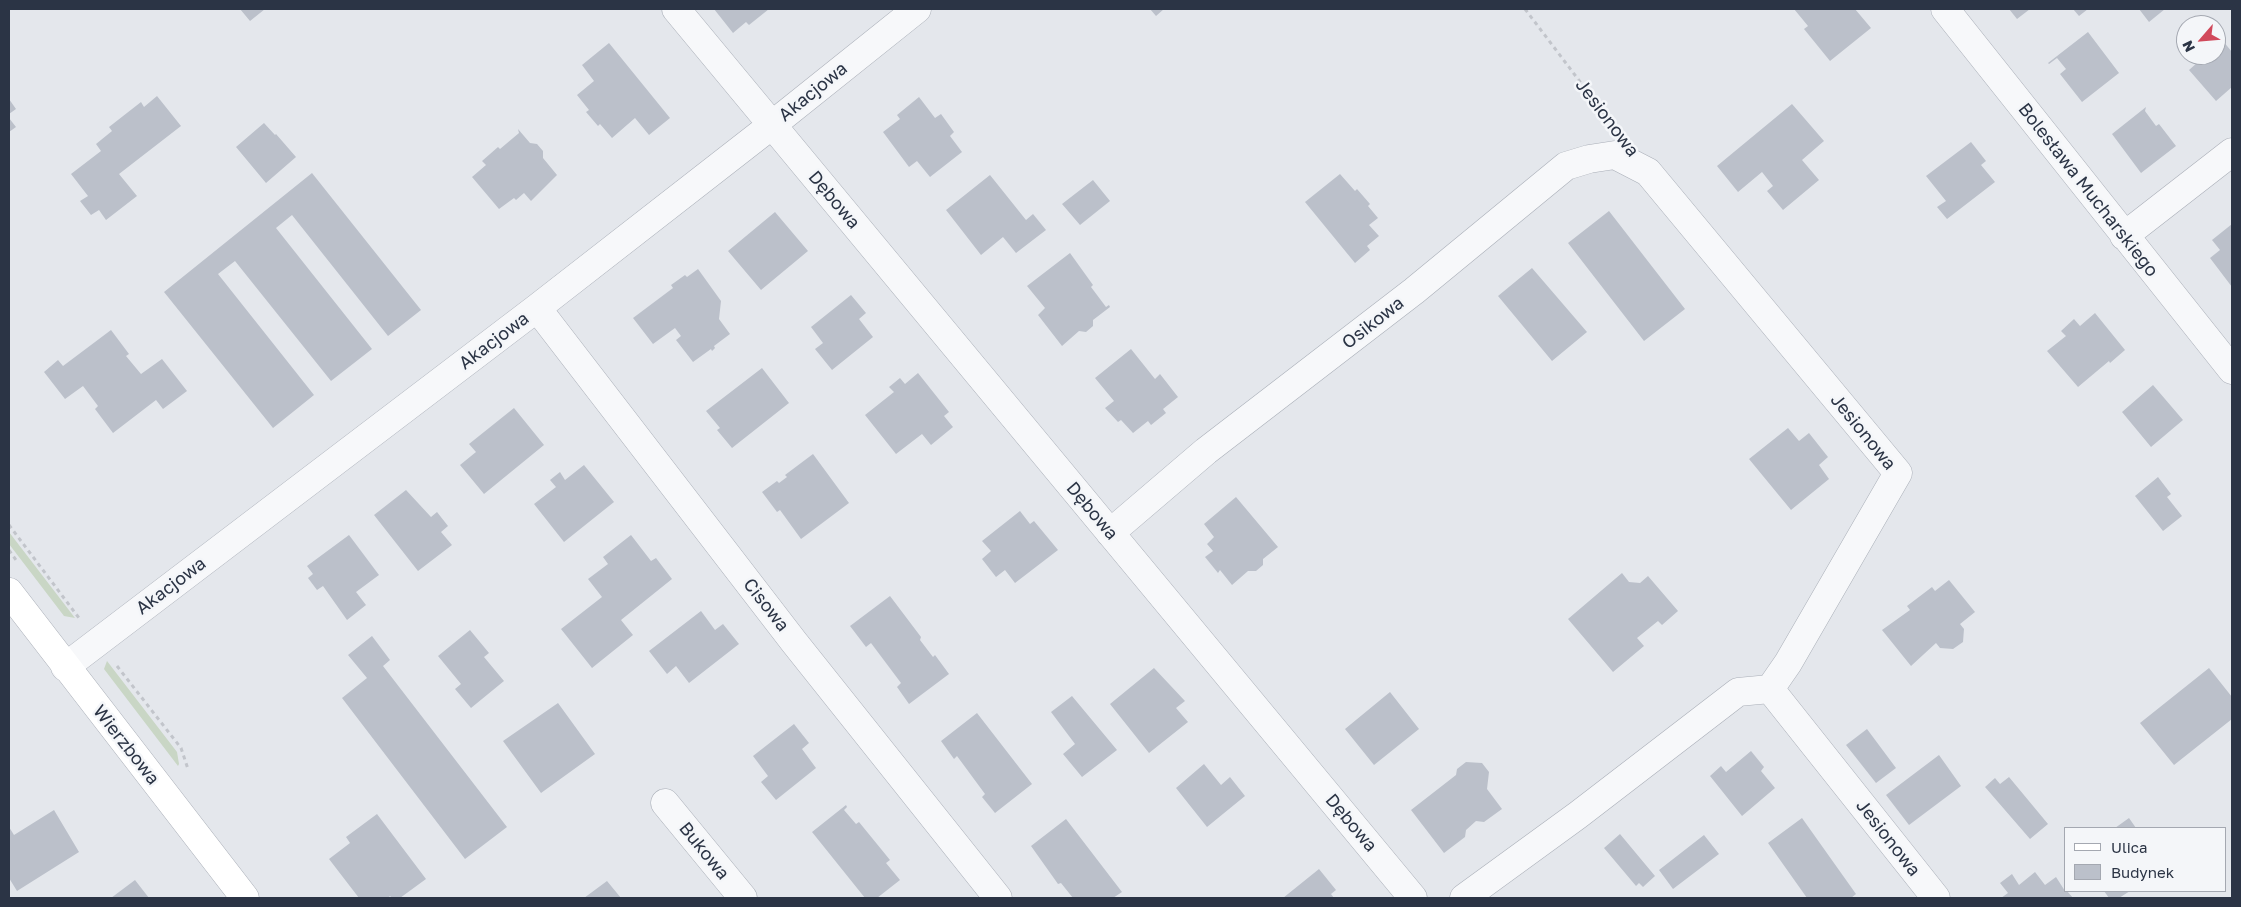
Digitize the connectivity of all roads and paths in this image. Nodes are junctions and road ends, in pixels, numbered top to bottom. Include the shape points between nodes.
1 (676, 9) edge
2 (916, 9) edge
3 (1525, 9) edge
4 (1945, 9) edge
5 (772, 125) junction
6 (1613, 126) dead end
7 (2232, 152) edge
8 (1648, 172) joint
9 (2124, 236) junction
10 (537, 308) junction
11 (2232, 370) edge
12 (9, 525) edge
13 (1110, 533) junction
14 (9, 592) edge
15 (84, 624) dead end
16 (115, 664) dead end
17 (65, 666) junction
18 (1770, 689) junction
19 (189, 772) dead end
20 (665, 803) dead end
21 (245, 898) edge
22 (743, 898) edge
23 (998, 898) edge
24 (1413, 898) edge
25 (1464, 898) edge
26 (1936, 898) edge

1 - 5 street, Dębowa
2 - 5 street, Akacjowa
3 - 6 path, Jesionowa
4 - 9 street, Bolesława Mucharskiego
5 - 10 street, Akacjowa
5 - 13 street, Dębowa
7 - 9 street
8 - 13 street, Osikowa via 1615,155 1566,166 1414,291 1206,451
8 - 18 street, Jesionowa via 1898,473
9 - 11 street, Bolesława Mucharskiego
10 - 17 street, Akacjowa
10 - 23 street, Cisowa via 794,642
12 - 15 path
13 - 24 street, Dębowa
14 - 17 street, Wierzbowa
16 - 19 path via 181,748
17 - 21 street, Wierzbowa
18 - 25 street via 1738,692
18 - 26 street, Jesionowa
20 - 22 street, Bukowa

